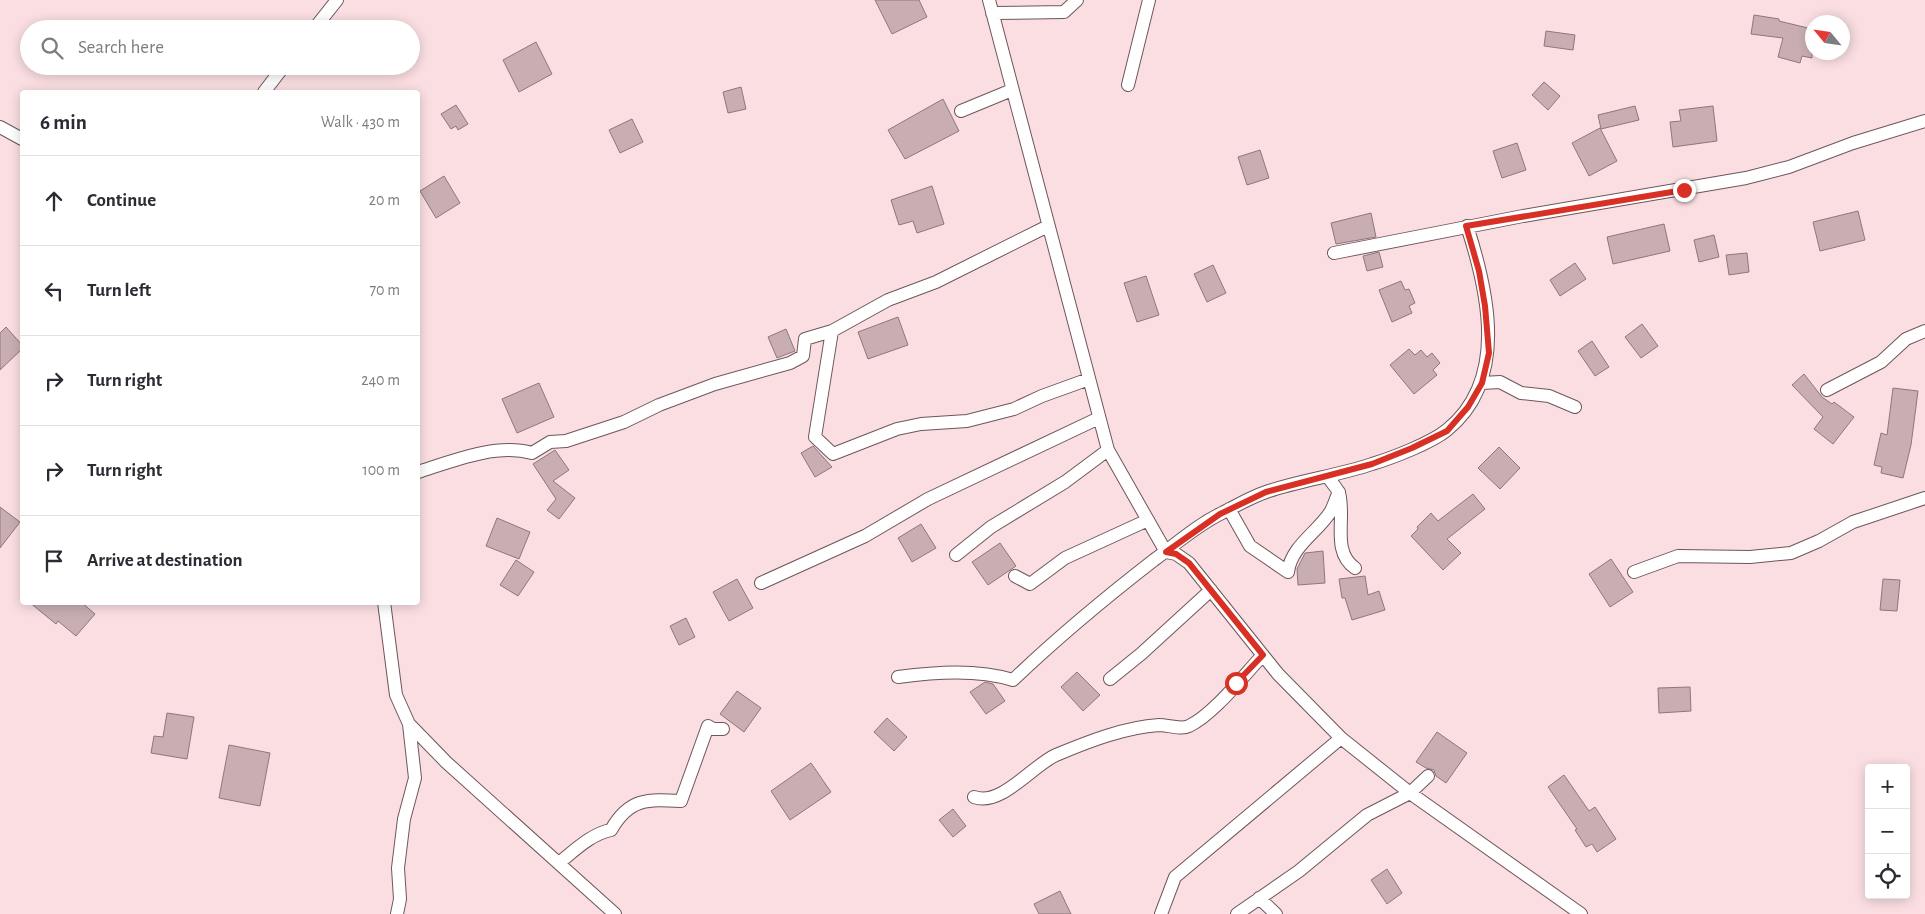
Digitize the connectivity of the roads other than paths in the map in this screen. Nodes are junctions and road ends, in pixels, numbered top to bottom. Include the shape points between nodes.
1 (337, 0) edge
2 (989, 0) edge
3 (1077, 0) edge
4 (1149, 0) edge
5 (992, 13) junction
6 (321, 20) edge
7 (277, 75) edge
8 (1128, 85) dead end
9 (266, 90) edge
10 (1012, 90) junction
11 (961, 111) dead end
12 (1925, 121) edge
13 (0, 127) edge
14 (20, 138) edge
15 (1048, 226) junction
16 (1466, 226) junction
17 (1334, 253) dead end
18 (832, 331) junction
19 (1925, 331) edge
20 (1088, 379) junction
21 (1482, 383) junction
22 (1827, 390) dead end
23 (1575, 407) dead end
24 (1099, 418) junction
25 (1108, 450) junction
26 (420, 471) edge
27 (1328, 477) junction
28 (1339, 492) junction
29 (1925, 498) edge
30 (1229, 510) junction
31 (1148, 520) junction
32 (1166, 552) junction
33 (956, 555) dead end
34 (1355, 568) dead end
35 (1634, 572) dead end
36 (1015, 576) dead end
37 (761, 584) dead end
38 (1212, 590) junction
39 (384, 605) edge
40 (1263, 655) junction
41 (898, 676) dead end
42 (1110, 679) dead end
43 (409, 724) junction
44 (723, 729) dead end
45 (1340, 738) junction
46 (1428, 776) dead end
47 (1410, 793) junction
48 (974, 797) dead end
49 (560, 862) junction
50 (1259, 898) junction
51 (397, 914) edge
52 (615, 914) edge
53 (1161, 914) edge
54 (1237, 914) edge
55 (1276, 914) edge
56 (1581, 914) edge

1 - 6 street
2 - 5 street
3 - 5 street via 1064,12
4 - 8 street
5 - 10 street
7 - 9 street
10 - 11 street
10 - 15 street
12 - 16 street via 1852,143 1789,167 1746,178
13 - 14 street
15 - 18 street via 936,282 888,300
15 - 20 street
16 - 17 street
16 - 21 street via 1485,306 1489,353
18 - 20 street via 815,437 833,454 921,424 967,421 1014,409
18 - 26 street via 805,339 803,356 790,363 715,384 566,442 550,442 532,454 520,450 489,453
19 - 22 street via 1906,339 1880,362
20 - 24 street
21 - 23 street via 1500,382 1521,393 1550,396
21 - 27 street via 1468,407 1447,431 1372,464
24 - 25 street
24 - 37 street via 928,499 865,536
25 - 31 street
25 - 33 street via 1066,482 992,527
27 - 28 street
27 - 30 street via 1266,492
28 - 30 street via 1330,512 1297,550 1288,572 1250,546
28 - 34 street via 1342,548 1347,562
29 - 35 street via 1853,522 1791,553 1750,557 1678,556
30 - 32 street
31 - 32 street
31 - 36 street via 1065,558 1030,584
32 - 38 street via 1176,554 1189,563
32 - 41 street via 1097,604 1013,680 996,675 933,673
38 - 40 street
38 - 42 street
39 - 43 street via 396,696
40 - 45 street
40 - 48 street via 1202,719 1187,728 1160,725 1128,730 1054,756 996,796 982,800
43 - 49 street via 446,762
43 - 51 street via 415,778 404,819
44 - 49 street via 708,726 681,801 646,799 619,815 611,830 583,843
45 - 47 street
45 - 53 street via 1174,877
46 - 47 street
47 - 50 street via 1367,815 1299,871
47 - 56 street
49 - 52 street
50 - 54 street
50 - 55 street

